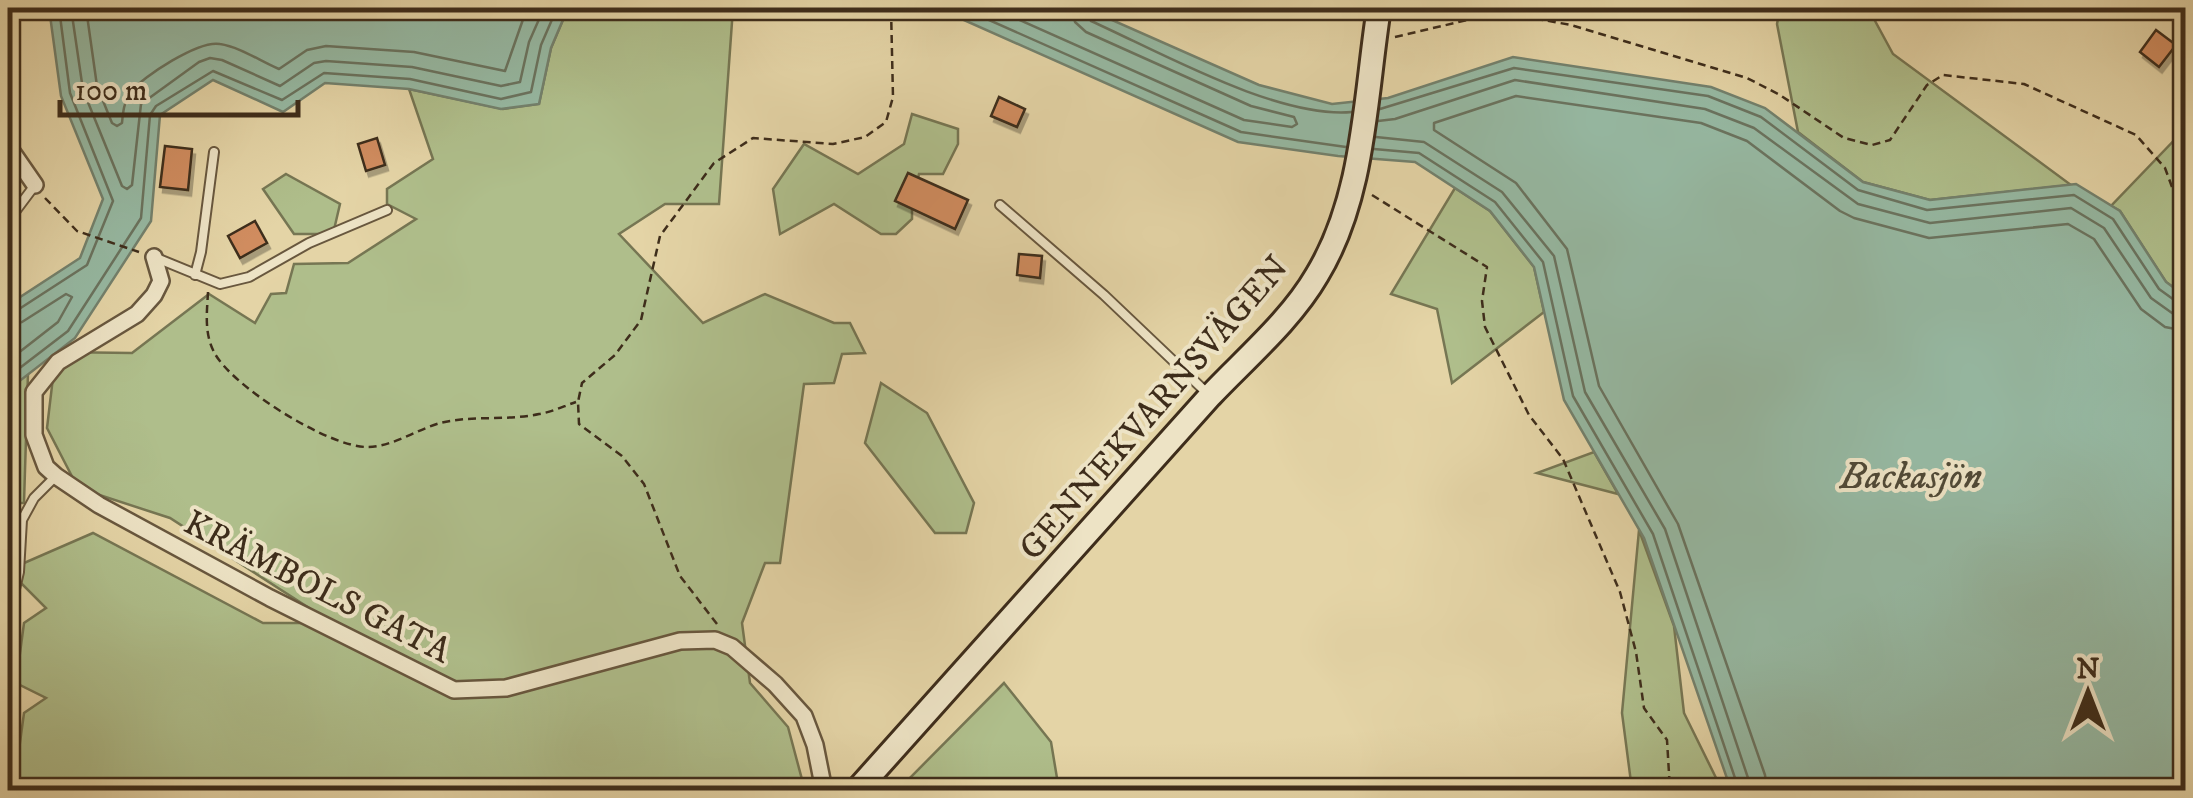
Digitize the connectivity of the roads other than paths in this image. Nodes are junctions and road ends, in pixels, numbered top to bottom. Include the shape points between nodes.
1 (1379, 8) edge
2 (8, 146) edge
3 (214, 152) dead end
4 (35, 185) joint
5 (1000, 206) dead end
6 (387, 210) dead end
7 (8, 221) edge
8 (154, 257) joint
9 (195, 275) junction
10 (1210, 396) junction
11 (56, 476) junction
12 (8, 619) edge
13 (824, 790) edge
14 (856, 790) edge

1 - 10 street, GENNEKVARNSVÄGEN via 1344,219 1317,277
2 - 4 street
3 - 9 lane
4 - 7 lane
5 - 10 lane
6 - 9 lane via 248,277 220,284
8 - 9 lane
8 - 11 street via 160,281 154,295 137,314 58,362 34,392 36,445
10 - 14 street, GENNEKVARNSVÄGEN
11 - 12 lane via 22,520
11 - 13 street, KRÄMBOLS GATA via 270,598 454,690 506,688 680,641 726,644 804,716

